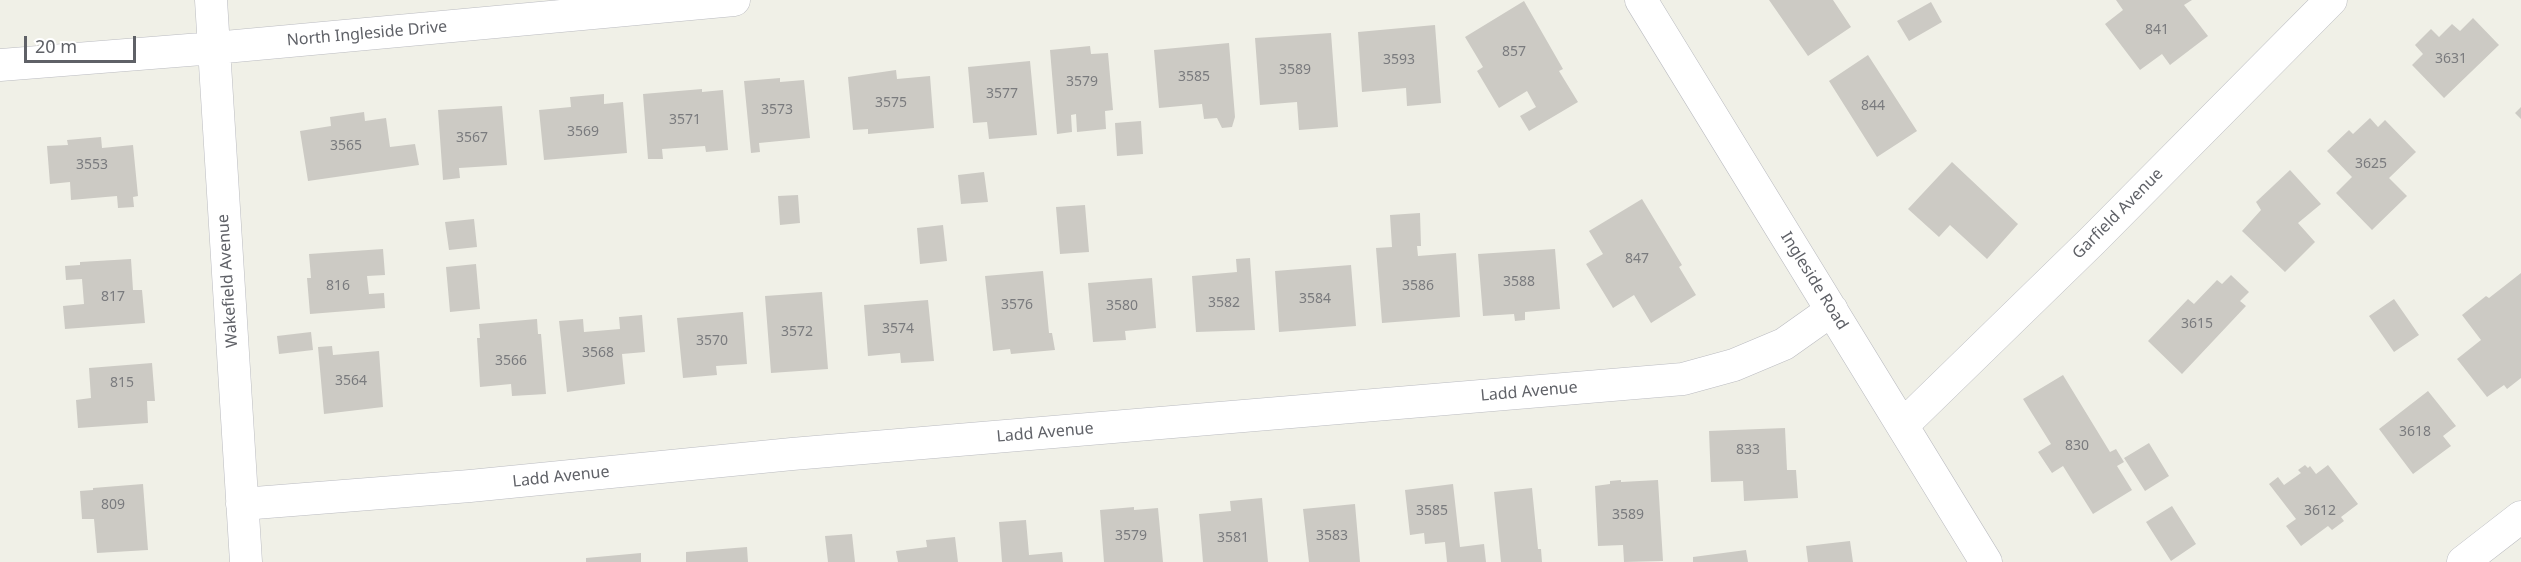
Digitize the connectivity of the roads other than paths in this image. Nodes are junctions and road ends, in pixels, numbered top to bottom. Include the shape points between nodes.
1 (211, 0) edge
2 (734, 0) edge
3 (1641, 0) edge
4 (2318, 5) edge
5 (214, 48) junction
6 (0, 65) edge
7 (1832, 310) junction
8 (1903, 425) junction
9 (242, 504) junction
10 (2521, 517) edge
11 (246, 562) edge
12 (1986, 562) edge
13 (2463, 562) edge

1 - 5 street, Wakefield Avenue
2 - 5 street, North Ingleside Drive
3 - 7 street, Ingleside Road
4 - 8 street, Garfield Avenue via 2093,240
5 - 6 street, North Ingleside Drive
5 - 9 street, Wakefield Avenue
7 - 8 street, Ingleside Road
7 - 9 street, Ladd Avenue via 1784,344 1734,365 1683,379
8 - 12 street, Ingleside Road
9 - 11 street, Wakefield Avenue
10 - 13 street

